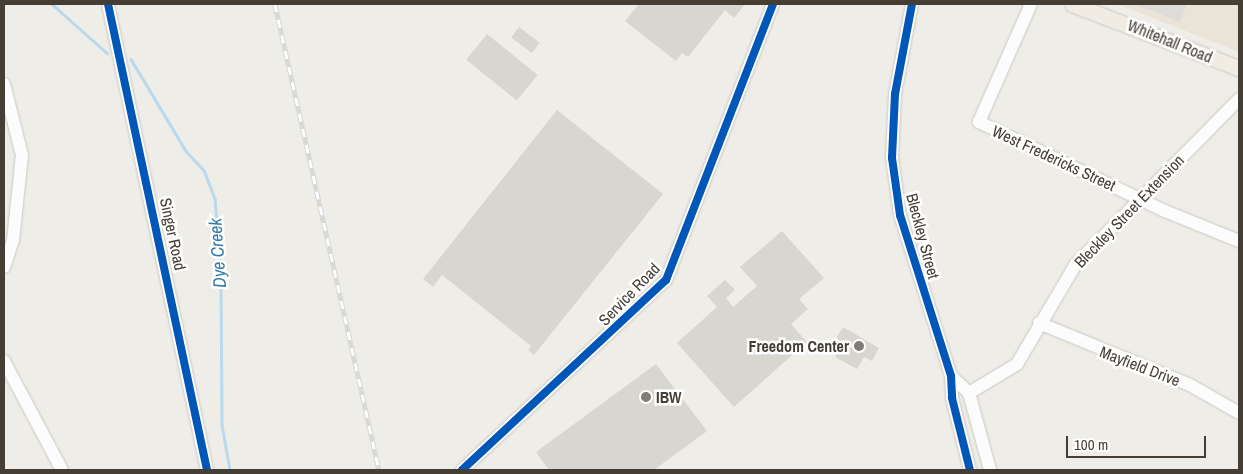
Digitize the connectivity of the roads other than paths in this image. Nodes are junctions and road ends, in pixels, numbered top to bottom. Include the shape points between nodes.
1 (108, 4) edge
2 (773, 4) edge
3 (912, 4) edge
4 (1031, 4) edge
5 (1072, 4) edge
6 (1239, 68) edge
7 (4, 84) edge
8 (1239, 99) edge
9 (1138, 199) junction
10 (1239, 241) edge
11 (4, 267) edge
12 (1039, 323) junction
13 (4, 361) edge
14 (951, 376) junction
15 (969, 393) junction
16 (1239, 413) edge
17 (62, 470) edge
18 (207, 470) edge
19 (462, 470) edge
20 (970, 470) edge
21 (990, 470) edge

1 - 18 street, Singer Road
2 - 19 street, Service Road via 666,280
3 - 14 street, Bleckley Street via 895,94 892,158 900,215
4 - 9 street, West Fredericks Street via 979,122
5 - 6 main road, Whitehall Road
7 - 11 street via 22,155 13,240
8 - 9 street, Bleckley Street Extension
9 - 10 street, West Fredericks Street
9 - 12 street, Bleckley Street Extension via 1076,264
12 - 15 street, Bleckley Street Extension via 1017,364
12 - 16 street, Mayfield Drive via 1190,385
13 - 17 street
14 - 15 street, Bleckley Street
14 - 20 street, Bleckley Street via 952,398
15 - 21 street

